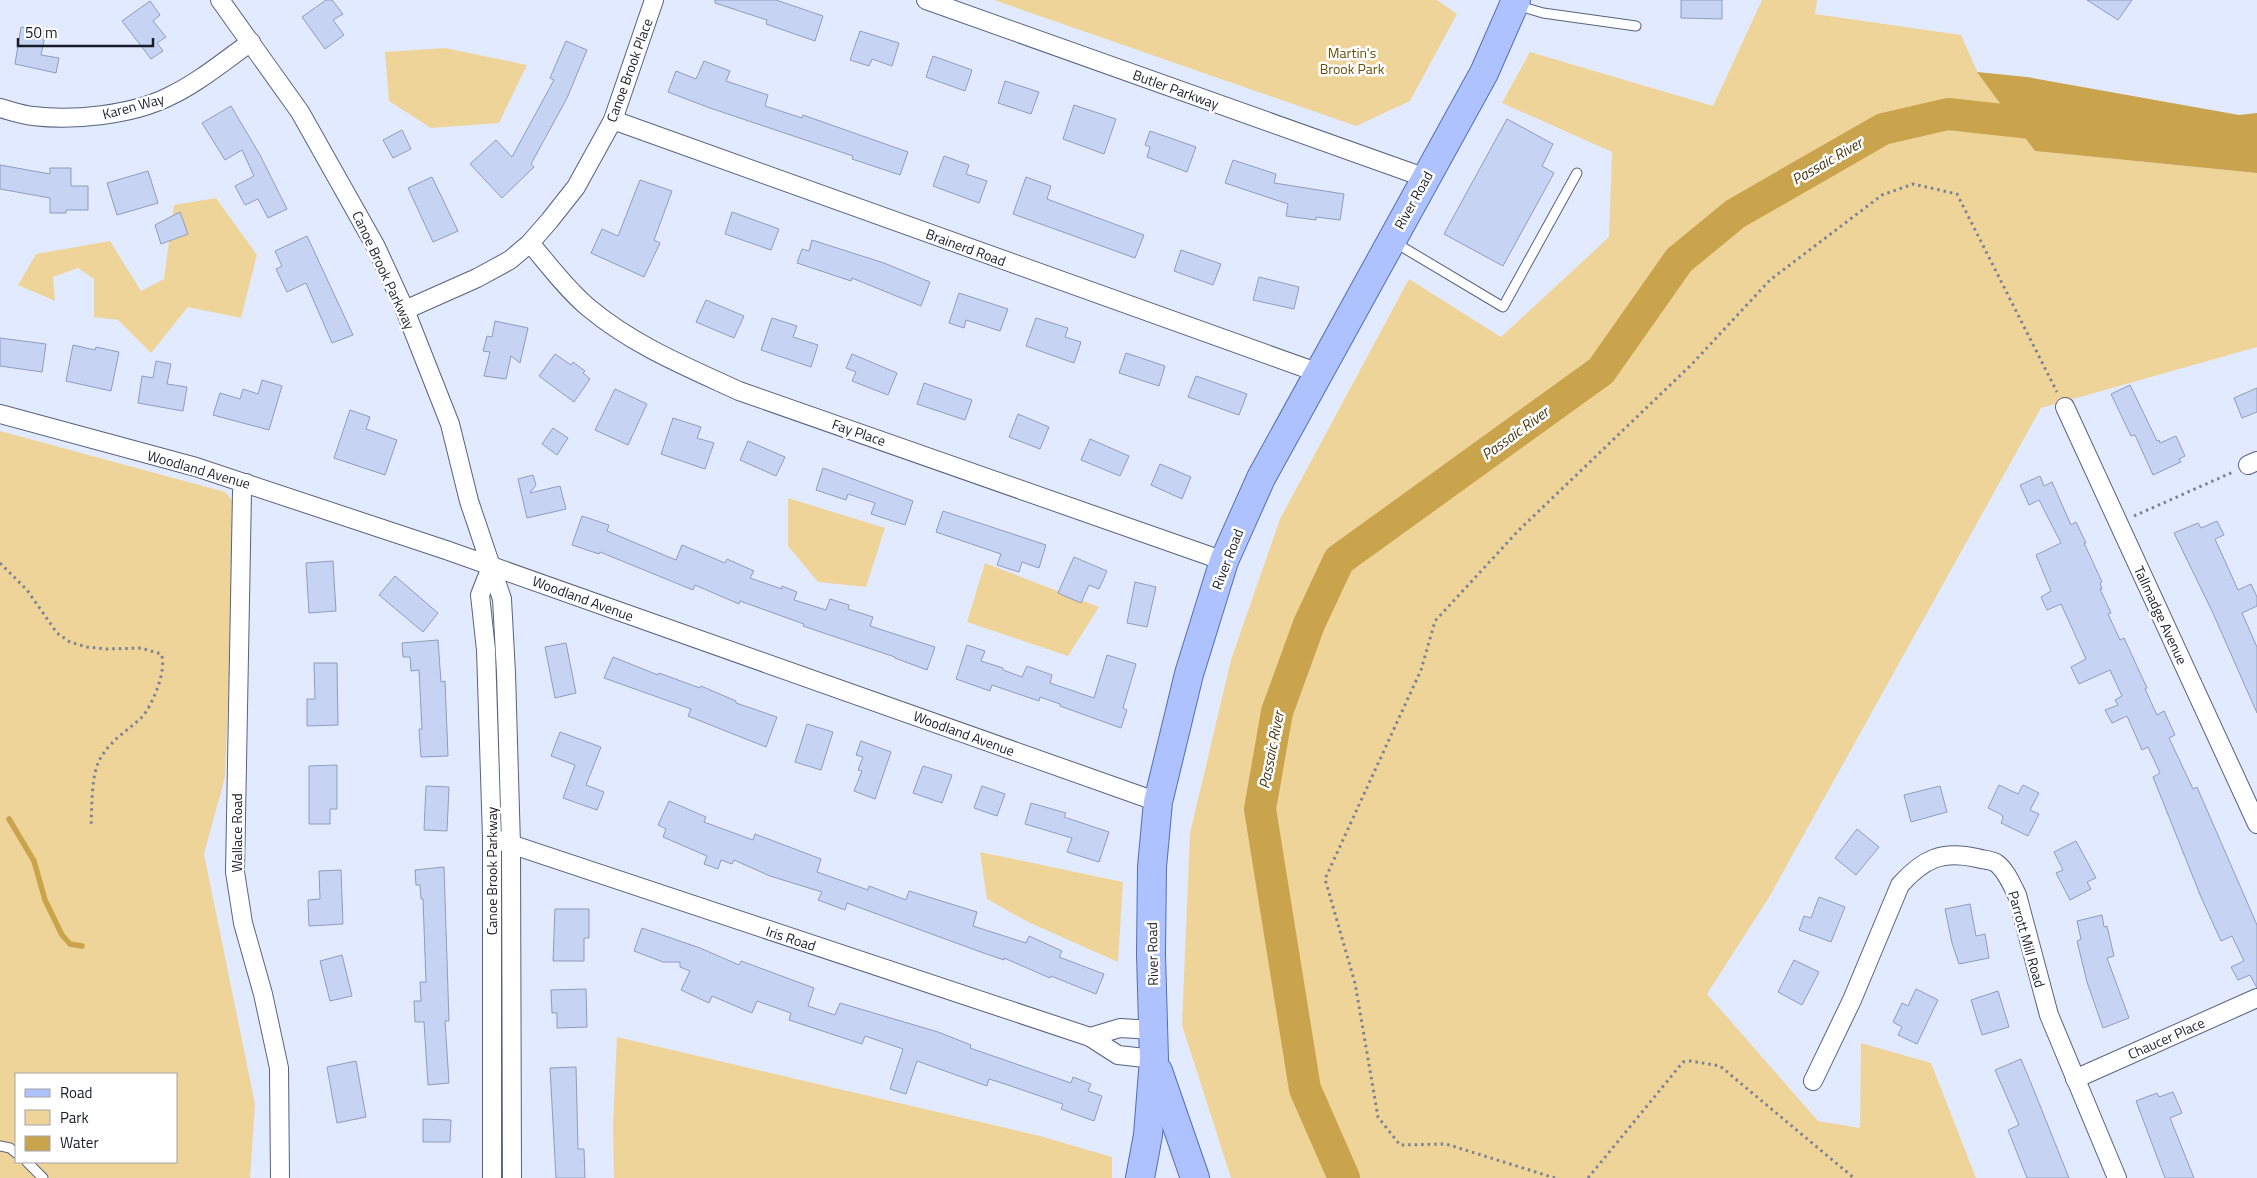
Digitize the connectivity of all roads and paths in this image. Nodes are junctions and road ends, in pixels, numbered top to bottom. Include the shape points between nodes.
1 (220, 0) edge
2 (654, 0) edge
3 (926, 0) edge
4 (1515, 2) edge
5 (1636, 26) dead end
6 (251, 42) junction
7 (0, 108) edge
8 (613, 120) junction
9 (1576, 173) dead end
10 (1426, 178) junction
11 (1392, 240) junction
12 (530, 243) junction
13 (406, 310) junction
14 (1319, 373) junction
15 (2065, 407) joint
16 (0, 414) edge
17 (2252, 463) edge
18 (246, 483) junction
19 (2119, 523) junction
20 (1224, 561) junction
21 (0, 563) edge
22 (491, 567) junction
23 (1158, 802) junction
24 (2257, 824) edge
25 (91, 826) dead end
26 (492, 838) junction
27 (510, 845) junction
28 (2257, 998) edge
29 (1153, 1030) junction
30 (1090, 1037) junction
31 (1154, 1059) junction
32 (2075, 1079) junction
33 (1813, 1081) dead end
34 (1148, 1134) junction
35 (0, 1146) edge
36 (15, 1152) edge
37 (28, 1163) edge
38 (43, 1178) edge
39 (280, 1178) edge
40 (492, 1178) edge
41 (512, 1178) edge
42 (1140, 1178) edge
43 (1160, 1178) edge
44 (1195, 1178) edge
45 (1554, 1178) edge
46 (1588, 1178) edge
47 (1854, 1178) edge
48 (2117, 1178) edge

1 - 6 street, Canoe Brook Parkway
2 - 8 street, Canoe Brook Place
3 - 10 street, Butler Parkway
4 - 5 lane via 1543,13
4 - 10 main road, River Road via 1484,73
6 - 7 street, Karen Way via 188,86 143,106 62,118 31,116
6 - 13 street, Canoe Brook Parkway via 300,112 339,179
8 - 12 street, Canoe Brook Place via 576,187
8 - 14 street, Brainerd Road
9 - 11 lane via 1503,307
10 - 11 main road, River Road
11 - 14 main road, River Road
12 - 13 street, Canoe Brook Place via 510,260 478,278
12 - 20 street, Fay Place via 588,308 651,350 739,391
13 - 22 street, Canoe Brook Parkway via 450,424
14 - 20 main road, River Road via 1262,478
15 - 19 street, Tallmadge Avenue
15 - 45 path via 1957,194 1912,184 1882,194 1770,280 1691,364 1518,531 1435,621 1421,670 1324,879 1354,983 1378,1118 1400,1145 1446,1144
16 - 18 street, Woodland Avenue
17 - 19 path
18 - 22 street, Woodland Avenue
18 - 39 street, Wallace Road via 242,492 235,872 243,923 264,994 279,1068
19 - 24 street, Tallmadge Avenue
20 - 23 main road, River Road via 1189,674
21 - 25 path via 27,590 57,633 70,642 96,648 140,648 162,654 161,678 148,709 120,734 99,762
22 - 23 street, Woodland Avenue
22 - 26 street, Canoe Brook Parkway via 480,595 486,650
22 - 27 street, Canoe Brook Parkway via 502,599
23 - 29 main road, River Road via 1152,867
26 - 27 street, Iris Road
26 - 40 street, Canoe Brook Parkway
27 - 30 street, Iris Road
27 - 41 street, Canoe Brook Parkway
28 - 32 street, Chaucer Place
29 - 30 street via 1120,1028
29 - 31 main road, River Road
30 - 31 street, Iris Road via 1118,1055
31 - 34 main road, River Road
31 - 44 main road
32 - 33 street, Parrott Mill Road via 2049,1015 2018,895 1996,863 1959,854 1934,858 1913,870 1900,885 1852,1000
32 - 48 street, Parrott Mill Road
34 - 42 main road, River Road
34 - 43 main road
35 - 36 lane
37 - 38 lane
46 - 47 path via 1683,1062 1691,1061 1720,1066

